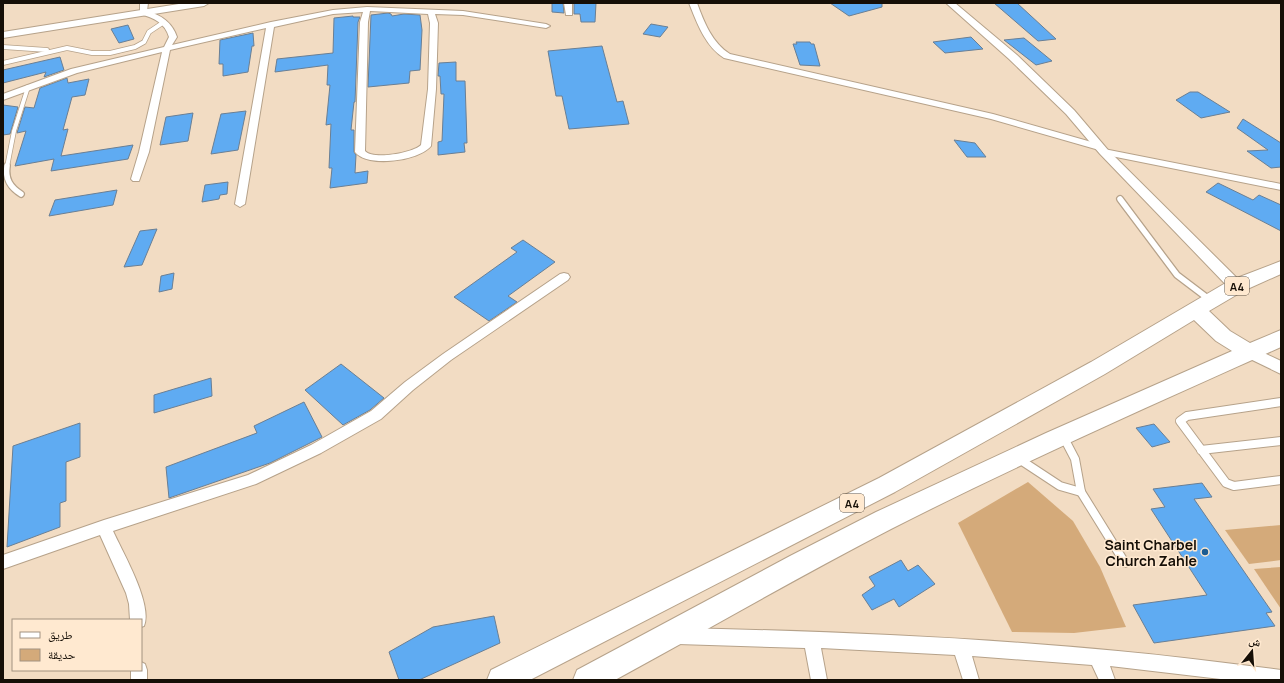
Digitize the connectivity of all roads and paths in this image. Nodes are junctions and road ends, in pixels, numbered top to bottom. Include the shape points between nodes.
1 (204, 3) edge
2 (330, 3) edge
3 (568, 3) edge
4 (693, 3) edge
5 (950, 3) edge
6 (143, 8) edge
7 (367, 9) junction
8 (431, 11) junction
9 (333, 12) junction
10 (569, 13) dead end
11 (164, 22) junction
12 (271, 24) junction
13 (546, 26) dead end
14 (3, 35) edge
15 (3, 47) edge
16 (167, 48) junction
17 (54, 50) junction
18 (3, 63) edge
19 (28, 87) junction
20 (3, 97) edge
21 (1102, 149) junction
22 (136, 179) dead end
23 (1281, 186) edge
24 (21, 194) dead end
25 (1120, 199) dead end
26 (240, 204) dead end
27 (1277, 273) edge
28 (564, 277) dead end
29 (1236, 286) junction
30 (1204, 306) junction
31 (1281, 338) edge
32 (1249, 352) junction
33 (1281, 368) edge
34 (1281, 402) edge
35 (1063, 435) junction
36 (1281, 442) edge
37 (1200, 450) junction
38 (1017, 458) junction
39 (1281, 480) edge
40 (1081, 492) junction
41 (104, 527) junction
42 (3, 562) edge
43 (1125, 563) dead end
44 (138, 619) edge
45 (669, 636) junction
46 (811, 639) junction
47 (961, 647) junction
48 (1097, 657) junction
49 (1281, 678) edge
50 (501, 680) edge
51 (586, 680) edge
52 (819, 680) edge
53 (971, 680) edge
54 (1107, 680) edge

1 - 6 main road
2 - 9 street
3 - 10 street
4 - 21 street via 712,43 727,56 986,116
5 - 21 street via 1042,84
6 - 11 street
6 - 14 main road
7 - 8 street
7 - 8 street via 364,22 360,152 371,158 415,154 426,146 432,89 434,23
7 - 9 street
8 - 13 street via 463,13
9 - 12 street
11 - 16 street via 172,31 173,37
11 - 17 lane via 149,32 144,42 135,47 110,53 92,53 76,49
12 - 16 street
12 - 26 street
15 - 17 lane
16 - 19 street via 74,71
16 - 22 street
17 - 18 lane
19 - 20 street
19 - 24 lane via 11,144 6,175 8,183
21 - 23 street
21 - 29 street
25 - 30 lane via 1176,275
27 - 29 highway, A4
28 - 41 street via 447,357 376,414 323,445 251,480
29 - 30 highway, A4
30 - 32 highway via 1223,336
30 - 50 highway, A4 via 887,485
31 - 32 highway, A4
32 - 33 street
32 - 35 highway, A4
34 - 37 lane via 1187,416 1180,421
35 - 38 highway, A4
35 - 40 lane via 1075,459
36 - 37 lane
37 - 39 lane via 1221,478 1234,486
38 - 40 lane via 1060,486
38 - 45 highway, A4 via 828,549
40 - 43 lane
41 - 42 street
41 - 44 street via 137,604
45 - 46 street
45 - 51 highway, A4
46 - 47 street
46 - 52 street
47 - 48 street
47 - 53 street
48 - 49 street
48 - 54 street

